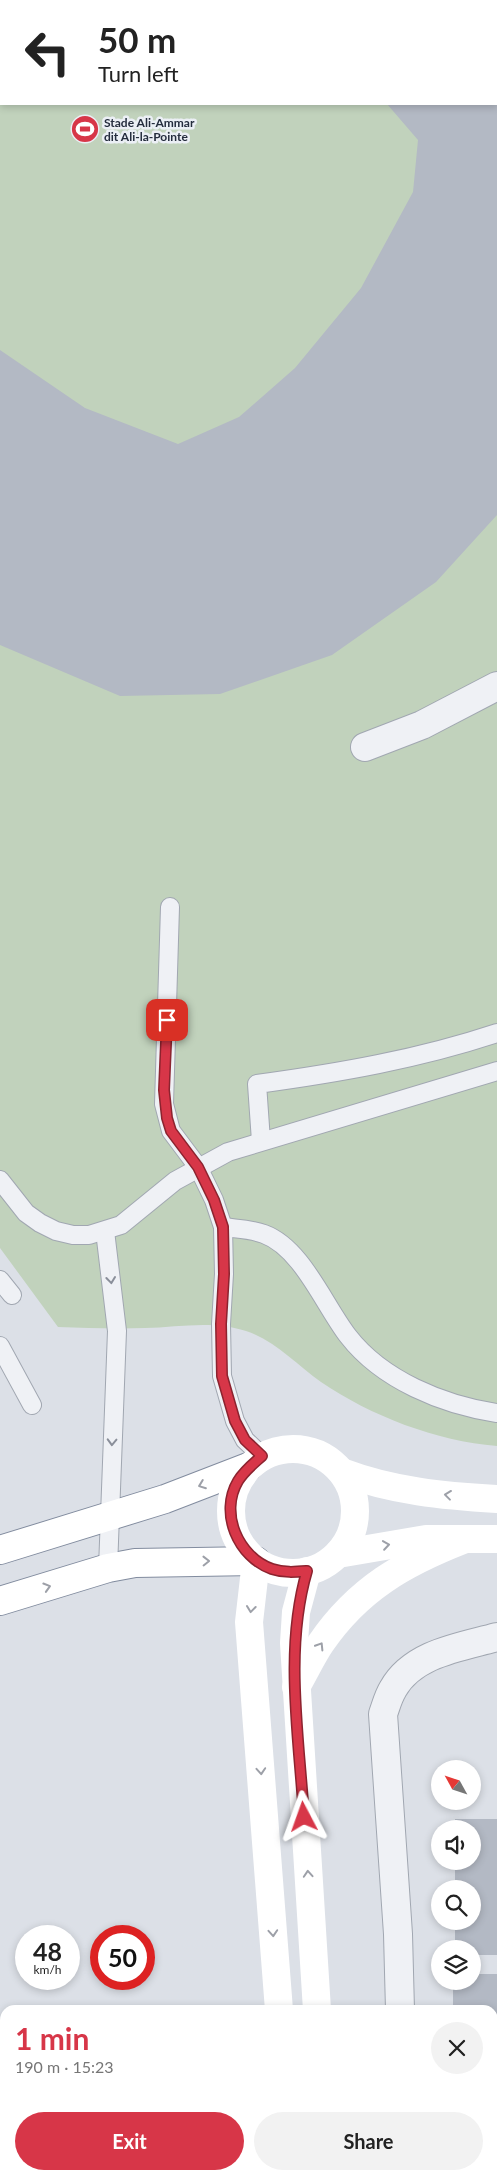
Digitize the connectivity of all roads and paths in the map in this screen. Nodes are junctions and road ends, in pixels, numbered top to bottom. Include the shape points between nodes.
1 (497, 686) edge
2 (365, 746) dead end
3 (170, 908) dead end
4 (497, 1033) edge
5 (497, 1071) edge
6 (260, 1141) junction
7 (198, 1167) junction
8 (0, 1180) edge
9 (223, 1227) junction
10 (105, 1231) junction
11 (0, 1280) edge
12 (12, 1295) dead end
13 (0, 1346) edge
14 (32, 1406) dead end
15 (497, 1413) edge
16 (255, 1462) junction
17 (342, 1472) junction
18 (497, 1498) edge
19 (109, 1516) junction
20 (497, 1539) edge
21 (463, 1540) junction
22 (0, 1550) edge
23 (338, 1554) junction
24 (256, 1561) junction
25 (108, 1568) junction
26 (307, 1571) junction
27 (0, 1601) edge
28 (497, 1637) edge
29 (296, 1688) junction
30 (279, 2005) edge
31 (317, 2005) edge
32 (400, 2005) edge

1 - 2 street via 422,725
3 - 7 lane via 164,1104 171,1131
4 - 6 lane via 407,1058 257,1084
5 - 6 lane via 293,1134
6 - 7 lane
7 - 9 lane
7 - 10 lane via 154,1197 121,1225
8 - 10 lane via 26,1213 56,1231 90,1235
9 - 15 lane via 251,1230 280,1243 302,1267 348,1336 397,1377 452,1403
9 - 16 lane via 222,1376 235,1421
10 -> 19 lane via 117,1331
11 - 12 lane
13 - 14 lane
16 - 17 main road via 278,1450 296,1448 321,1456
16 -> 19 main road via 165,1499
16 - 24 main road via 237,1482 231,1498 231,1516 243,1549
18 -> 17 main road via 416,1491 370,1483
17 - 23 main road via 351,1488 354,1522
19 - 22 main road
19 - 25 lane
20 - 21 main road
23 -> 21 main road via 426,1539
29 -> 21 main road via 320,1643 349,1607 385,1577 425,1555
23 - 26 main road
25 -> 24 main road via 160,1562
24 - 26 main road via 289,1573
24 -> 30 main road via 249,1622
27 -> 25 main road
26 - 29 main road via 296,1612
28 - 32 street via 436,1654 411,1668 393,1688 383,1714
31 -> 29 main road

